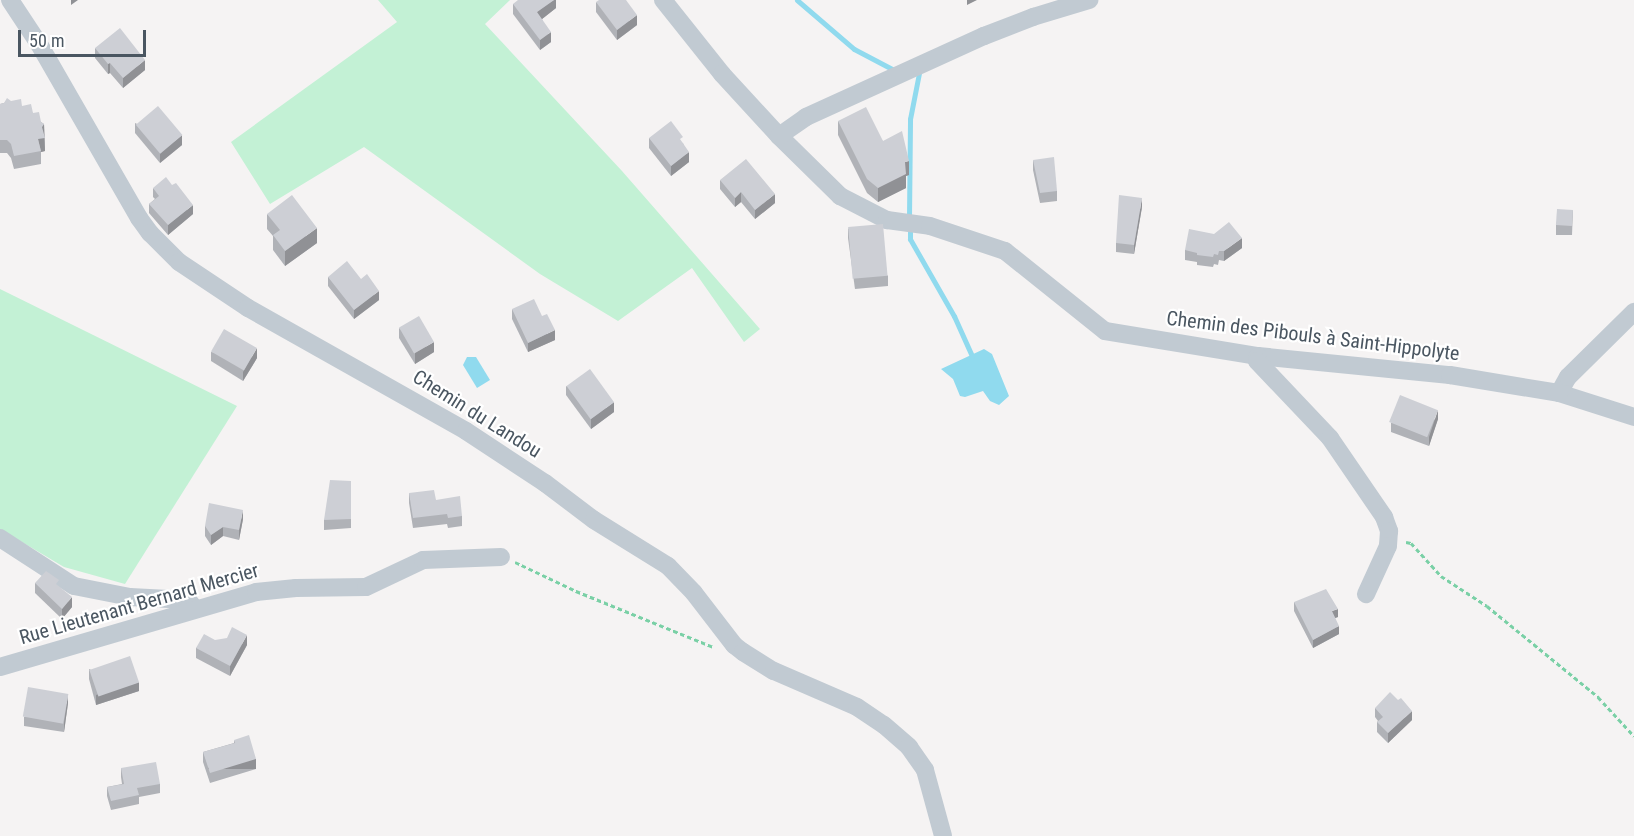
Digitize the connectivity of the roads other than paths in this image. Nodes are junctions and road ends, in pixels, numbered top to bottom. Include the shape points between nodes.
1 (10, 0) edge
2 (663, 0) edge
3 (1089, 0) edge
4 (779, 136) junction
5 (1634, 312) edge
6 (1257, 356) junction
7 (1559, 393) junction
8 (1634, 417) edge
9 (0, 538) edge
10 (501, 557) road end
11 (1366, 594) dead end
12 (195, 609) junction
13 (0, 667) edge
14 (943, 836) edge

1 - 14 street, Chemin du Landou via 139,218 179,262 248,308 465,431 594,520 654,555 694,593 734,645 774,671 857,707 898,737 925,770
2 - 4 street, Chemin des Pibouls à Saint-Hippolyte via 722,74
3 - 4 street via 984,36 806,117
4 - 6 street, Chemin des Pibouls à Saint-Hippolyte via 840,196 887,220 930,226 1005,251 1105,331
5 - 7 street via 1568,377
6 - 7 street, Chemin des Pibouls à Saint-Hippolyte via 1450,375
6 - 11 street via 1257,362 1337,447 1384,517 1389,539
7 - 8 street, Chemin des Pibouls à Saint-Hippolyte
9 - 12 street via 74,586 130,597 188,600
10 - 12 street, Rue Lieutenant Bernard Mercier via 431,558 366,586 275,589
12 - 13 street, Rue Lieutenant Bernard Mercier

